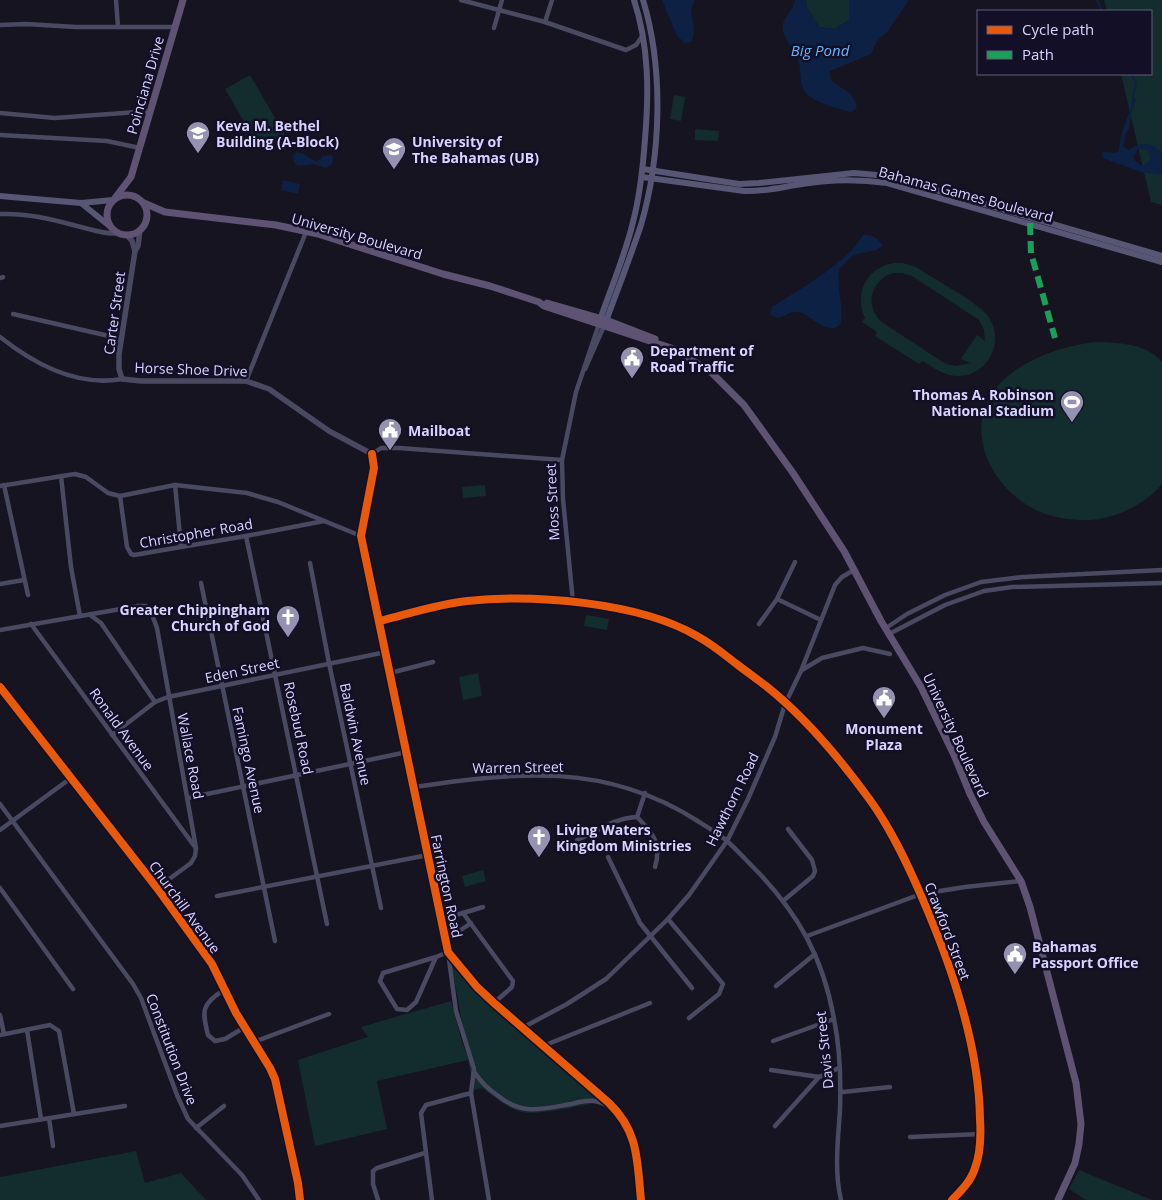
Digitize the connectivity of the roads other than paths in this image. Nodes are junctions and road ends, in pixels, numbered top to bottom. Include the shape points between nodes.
1 (116, 0) edge
2 (183, 0) edge
3 (461, 0) edge
4 (502, 0) edge
5 (552, 0) edge
6 (634, 0) edge
7 (643, 0) edge
8 (499, 10) junction
9 (545, 22) junction
10 (0, 25) edge
11 (118, 27) junction
12 (175, 27) junction
13 (494, 28) dead end
14 (643, 35) junction
15 (151, 110) junction
16 (0, 113) edge
17 (0, 135) edge
18 (140, 148) junction
19 (643, 168) junction
20 (653, 170) junction
21 (131, 177) junction
22 (642, 177) junction
23 (652, 178) junction
24 (770, 182) junction
25 (770, 190) junction
26 (134, 195) junction
27 (0, 196) edge
28 (114, 199) junction
29 (144, 203) junction
30 (81, 204) junction
31 (165, 212) junction
32 (0, 214) edge
33 (147, 219) junction
34 (112, 228) junction
35 (140, 230) junction
36 (306, 232) junction
37 (119, 233) junction
38 (127, 235) junction
39 (135, 251) junction
40 (1162, 256) edge
41 (1162, 262) edge
42 (13, 314) dead end
43 (602, 322) junction
44 (0, 337) edge
45 (122, 338) junction
46 (122, 379) junction
47 (246, 381) junction
48 (372, 454) junction
49 (562, 460) junction
50 (60, 476) junction
51 (2, 485) edge
52 (175, 485) junction
53 (120, 496) junction
54 (324, 521) junction
55 (246, 536) junction
56 (361, 536) junction
57 (181, 546) junction
58 (794, 562) dead end
59 (310, 563) dead end
60 (854, 570) junction
61 (1162, 570) edge
62 (24, 580) junction
63 (201, 583) dead end
64 (1162, 583) edge
65 (0, 584) edge
66 (28, 595) dead end
67 (777, 599) junction
68 (573, 602) junction
69 (90, 615) junction
70 (80, 616) junction
71 (821, 620) junction
72 (380, 621) junction
73 (31, 624) junction
74 (759, 624) dead end
75 (0, 630) edge
76 (887, 631) junction
77 (386, 652) junction
78 (890, 654) dead end
79 (433, 662) dead end
80 (329, 663) junction
81 (801, 671) junction
82 (390, 673) junction
83 (276, 674) junction
84 (222, 686) junction
85 (0, 687) edge
86 (168, 697) junction
87 (155, 702) junction
88 (785, 704) junction
89 (112, 735) junction
90 (407, 752) junction
91 (350, 764) junction
92 (297, 776) junction
93 (70, 778) junction
94 (244, 787) junction
95 (414, 787) junction
96 (645, 793) junction
97 (188, 798) junction
98 (0, 804) edge
99 (637, 817) junction
100 (13, 820) junction
101 (788, 829) dead end
102 (0, 830) edge
103 (577, 840) dead end
104 (727, 841) junction
105 (196, 848) junction
106 (428, 855) junction
107 (608, 857) dead end
108 (372, 865) junction
109 (655, 867) dead end
110 (317, 876) junction
111 (1021, 881) junction
112 (263, 886) junction
113 (0, 888) edge
114 (156, 888) junction
115 (921, 894) junction
116 (217, 896) dead end
117 (783, 901) junction
118 (484, 907) dead end
119 (381, 908) dead end
120 (463, 913) junction
121 (668, 918) junction
122 (441, 919) junction
123 (470, 923) junction
124 (327, 924) dead end
125 (455, 934) dead end
126 (651, 936) junction
127 (807, 936) junction
128 (275, 940) dead end
129 (448, 952) junction
130 (815, 954) junction
131 (436, 957) junction
132 (776, 986) dead end
133 (73, 988) dead end
134 (692, 988) dead end
135 (224, 990) junction
136 (494, 1003) junction
137 (650, 1003) dead end
138 (329, 1014) dead end
139 (0, 1015) edge
140 (689, 1018) dead end
141 (834, 1019) junction
142 (245, 1027) junction
143 (522, 1028) junction
144 (27, 1030) junction
145 (2, 1035) edge
146 (773, 1041) dead end
147 (254, 1042) junction
148 (542, 1046) junction
149 (839, 1068) junction
150 (771, 1070) dead end
151 (475, 1073) junction
152 (819, 1077) junction
153 (890, 1088) dead end
154 (840, 1090) junction
155 (471, 1093) junction
156 (125, 1106) dead end
157 (224, 1106) dead end
158 (616, 1110) junction
159 (74, 1114) junction
160 (49, 1118) junction
161 (41, 1119) junction
162 (0, 1126) edge
163 (775, 1126) dead end
164 (196, 1128) junction
165 (980, 1134) junction
166 (910, 1137) dead end
167 (54, 1146) dead end
168 (425, 1153) junction
169 (259, 1200) edge
170 (300, 1200) edge
171 (378, 1200) edge
172 (432, 1200) edge
173 (489, 1200) edge
174 (641, 1200) edge
175 (841, 1200) edge
176 (952, 1200) edge
177 (1058, 1200) edge

1 - 11 street
2 - 12 main road, Poinciana Drive
3 - 8 street
4 - 8 street
5 - 9 street
6 - 14 main road
7 - 20 main road via 656,57
8 - 9 street
8 - 13 street
9 - 14 street via 626,50 636,45
10 - 11 street
11 - 12 street
12 - 15 main road, Poinciana Drive
14 - 19 main road via 648,68 648,102
15 - 16 street via 55,118
15 - 18 main road, Poinciana Drive
17 - 18 street via 107,141
18 - 21 main road, Poinciana Drive
19 - 20 main road, Bahamas Games Boulevard
19 - 22 main road
20 - 23 main road
20 - 24 main road, Bahamas Games Boulevard via 739,184
21 - 26 main road
21 - 28 main road
22 - 23 main road, Bahamas Games Boulevard
22 - 43 main road via 633,222
23 - 25 main road, Bahamas Games Boulevard via 730,190
23 - 43 main road via 641,224
24 - 25 main road
24 - 40 main road, Bahamas Games Boulevard via 848,173 888,176
25 - 41 main road, Bahamas Games Boulevard via 844,180 887,183
26 - 28 main road via 124,194
26 - 29 main road
27 - 30 main road
28 - 30 main road
28 - 34 main road via 107,216
29 - 31 main road, University Boulevard
29 - 33 main road
30 - 34 main road
31 - 33 main road, University Boulevard
31 - 36 main road, University Boulevard via 276,225
32 - 37 street via 33,215
33 - 35 main road
34 - 37 main road
35 - 38 main road
35 - 39 street, Carter Street
36 - 43 main road, University Boulevard
36 - 47 street
37 - 38 main road
38 - 39 street
39 - 45 street, Carter Street
42 - 45 street
43 - 49 street, Moss Street via 576,392
43 - 60 main road, University Boulevard via 656,339 703,366 744,404 793,473
44 - 46 street, Horse Shoe Drive via 19,352 57,372 100,381
45 - 46 street, Carter Street via 119,363
46 - 47 street, Horse Shoe Drive
47 - 48 street, Horse Shoe Drive via 269,389 329,431
48 - 49 street via 381,448 399,448
48 - 56 street via 374,468
49 - 68 street, Moss Street
50 - 51 street
50 - 53 street via 81,475
50 - 70 street
51 - 62 street
52 - 53 street
52 - 54 street via 247,493
52 - 57 street
53 - 57 street, Christopher Road via 127,547 131,554
54 - 55 street, Christopher Road
54 - 56 street
55 - 57 street, Christopher Road
55 - 83 street, Rosebud Road
56 - 72 street, Farrington Road
58 - 67 street
59 - 80 street, Baldwin Avenue
60 - 71 street, Hawthorn Road via 842,576 835,585
60 - 76 main road, University Boulevard
61 - 76 street via 981,582 945,595 904,616
62 - 65 street
62 - 66 street
63 - 84 street, Famingo Avenue
64 - 76 street via 1012,587 984,591
67 - 71 street
67 - 74 street
68 - 72 street, Crawford Street via 468,601
68 - 88 street, Crawford Street via 635,612 697,636 768,687
69 - 70 street
69 - 86 street, Wallace Road via 146,606 157,628
69 - 87 street via 101,623
70 - 73 street
71 - 81 street, Hawthorn Road
72 - 77 street, Farrington Road
73 - 75 street
73 - 89 street, Ronald Avenue
76 - 111 main road, University Boulevard via 921,687 975,805
77 - 80 street, Eden Street
77 - 82 street, Farrington Road
78 - 81 street via 862,648 822,658
79 - 82 street
80 - 83 street, Eden Street
80 - 91 street, Baldwin Avenue
81 - 88 street, Hawthorn Road
82 - 90 street, Farrington Road
83 - 84 street, Eden Street
83 - 92 street, Rosebud Road
84 - 86 street, Eden Street
84 - 94 street, Famingo Avenue
85 - 93 street, Churchill Avenue
86 - 87 street, Eden Street
86 - 97 street, Wallace Road
87 - 89 street, Eden Street
88 - 104 street, Hawthorn Road via 772,742
88 - 115 street, Crawford Street via 840,761 872,803 903,854
89 - 105 street, Ronald Avenue
90 - 91 street
90 - 95 street, Farrington Road
91 - 92 street
91 - 108 street, Baldwin Avenue
92 - 94 street
92 - 110 street, Rosebud Road
93 - 100 street
93 - 114 street, Churchill Avenue
94 - 97 street
94 - 112 street, Famingo Avenue
95 - 96 street, Warren Street via 475,778 549,775 614,784
95 - 106 street, Farrington Road
96 - 99 street
96 - 104 street, Warren Street via 673,806
97 - 105 street, Wallace Road
98 - 100 street, Constitution Drive
99 - 103 street via 613,822
99 - 109 street via 657,844
100 - 102 street
100 - 164 street, Constitution Drive via 137,991 148,1012 177,1096
101 - 117 street via 812,860 815,871
104 - 117 street, Davis Street
104 - 121 street, Hawthorn Road via 689,895
105 - 114 street via 191,863
106 - 108 street
106 - 122 street, Farrington Road
107 - 126 street via 640,923
108 - 110 street
108 - 119 street, Baldwin Avenue
110 - 112 street
110 - 124 street, Rosebud Road
111 - 115 street
111 - 177 main road, University Boulevard via 1038,933 1076,1083 1081,1124 1075,1163
112 - 116 street
112 - 128 street, Famingo Avenue
113 - 133 street
114 - 135 street, Churchill Avenue via 212,964
115 - 127 street
115 - 165 street, Crawford Street via 937,930 970,1040 978,1083
117 - 127 street, Davis Street
118 - 120 street
120 - 122 street
120 - 123 street
121 - 126 street, Hawthorn Road
121 - 140 street via 723,984 719,994
122 - 129 street, Farrington Road
123 - 125 street
123 - 136 street via 513,981 512,987
126 - 134 street
126 - 143 street, Hawthorn Road via 606,979
127 - 130 street, Davis Street
129 - 131 street
129 - 136 street, Farrington Road
129 - 151 street via 457,1016
130 - 132 street
130 - 141 street, Davis Street
131 - 131 street via 383,973 380,981 397,1009 407,1010 416,1002
135 - 142 street, Churchill Avenue
135 - 142 street via 208,1001 204,1008 208,1036 215,1041 222,1040
136 - 143 street, Farrington Road
137 - 148 street
138 - 147 street
139 - 145 street
141 - 146 street
141 - 149 street, Davis Street
142 - 147 street, Churchill Avenue
143 - 148 street, Farrington Road
144 - 145 street
144 - 159 street via 50,1025 59,1030
144 - 161 street
147 - 170 street, Churchill Avenue via 274,1080
148 - 158 street, Farrington Road
149 - 152 street
149 - 154 street, Davis Street
150 - 152 street
151 - 155 street
151 - 158 street via 484,1086 522,1110 541,1110 588,1101
152 - 163 street
153 - 154 street
154 - 175 street, Davis Street via 837,1158
155 - 168 street via 422,1108
155 - 173 street
156 - 159 street
157 - 164 street
158 - 174 street, Farrington Road via 629,1127
159 - 160 street
160 - 161 street
160 - 167 street
161 - 162 street
164 - 169 street, Constitution Drive via 242,1175
165 - 166 street
165 - 176 street, Crawford Street via 976,1167 970,1180
168 - 171 street via 373,1171
168 - 172 street

